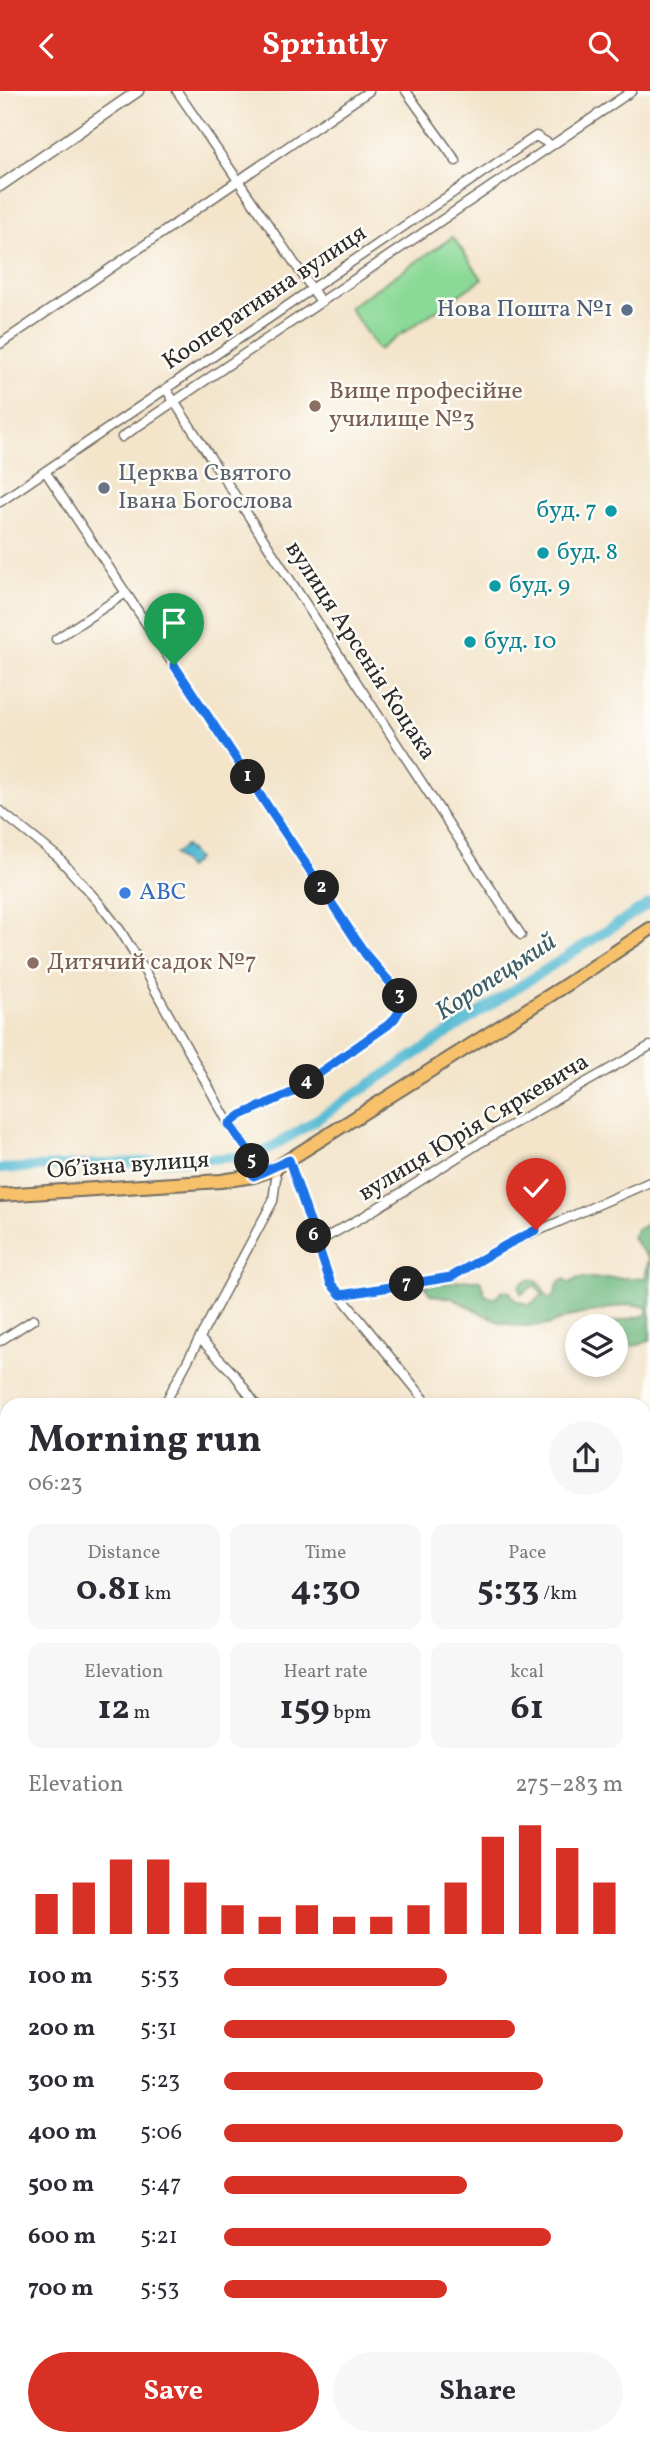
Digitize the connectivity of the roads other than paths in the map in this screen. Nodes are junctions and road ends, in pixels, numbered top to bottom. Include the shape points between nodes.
1 (138, 91) edge
2 (177, 91) edge
3 (369, 91) edge
4 (407, 91) edge
5 (632, 91) edge
6 (551, 145) junction
7 (456, 161) dead end
8 (239, 181) junction
9 (0, 186) edge
10 (312, 289) junction
11 (321, 302) junction
12 (0, 344) edge
13 (166, 389) junction
14 (174, 401) junction
15 (122, 437) dead end
16 (46, 471) junction
17 (0, 502) edge
18 (126, 593) junction
19 (56, 639) dead end
20 (0, 811) edge
21 (650, 929) edge
22 (521, 935) dead end
23 (650, 1046) edge
24 (229, 1124) junction
25 (289, 1160) junction
26 (274, 1169) junction
27 (254, 1176) junction
28 (650, 1182) edge
29 (0, 1195) edge
30 (316, 1243) junction
31 (341, 1295) junction
32 (34, 1319) dead end
33 (201, 1340) junction
34 (0, 1341) edge
35 (168, 1398) edge
36 (251, 1398) edge
37 (423, 1398) edge

1 - 9 street
2 - 8 street
3 - 8 street
4 - 7 street
5 - 6 street, Кооперативна вулиця
6 - 10 street, Кооперативна вулиця via 536,136
6 - 11 street, Кооперативна вулиця
8 - 10 street
8 - 12 street
10 - 11 street
10 - 13 street, Кооперативна вулиця
11 - 14 street, Кооперативна вулиця
13 - 14 street, вулиця Арсенія Коцака
13 - 16 street, Кооперативна вулиця
14 - 15 street, Кооперативна вулиця
14 - 22 street, вулиця Арсенія Коцака
16 - 17 street, Кооперативна вулиця
16 - 18 street
18 - 19 street
18 - 24 street via 403,1005 388,1025 291,1093
20 - 24 street via 58,857 120,930
21 - 25 main road, Обʼїзна вулиця
23 - 30 street, вулиця Юрія Сяркевича
24 - 27 street via 247,1149
25 - 26 main road, Обʼїзна вулиця
25 - 30 street
26 - 27 main road, Обʼїзна вулиця
26 - 33 street via 273,1201
27 - 29 main road, Обʼїзна вулиця
28 - 31 street via 508,1244 451,1277
30 - 31 street via 331,1284
31 - 37 street
32 - 34 street
33 - 35 street
33 - 36 street

